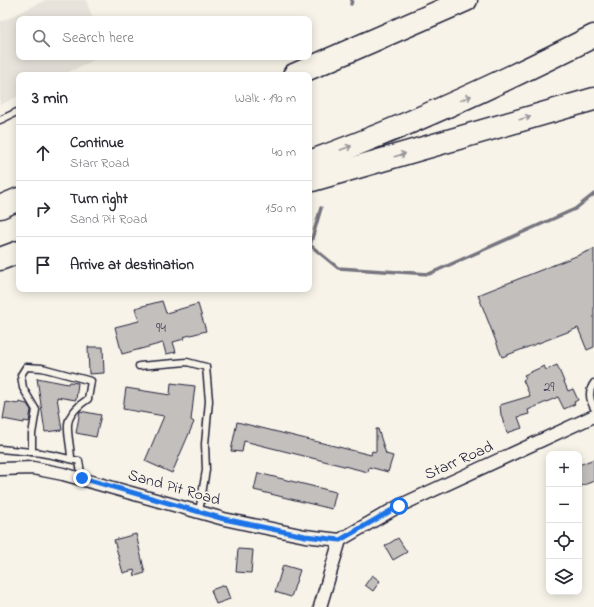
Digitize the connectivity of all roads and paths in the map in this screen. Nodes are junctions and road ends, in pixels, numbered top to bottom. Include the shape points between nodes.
1 (429, 0) edge
2 (466, 0) edge
3 (594, 36) edge
4 (289, 72) edge
5 (301, 72) edge
6 (594, 99) edge
7 (16, 112) edge
8 (0, 120) edge
9 (312, 161) edge
10 (312, 180) edge
11 (16, 200) edge
12 (0, 207) edge
13 (16, 253) edge
14 (0, 259) edge
15 (16, 265) edge
16 (0, 270) edge
17 (139, 366) dead end
18 (594, 383) edge
19 (594, 408) edge
20 (594, 416) edge
21 (0, 449) edge
22 (32, 452) junction
23 (71, 459) junction
24 (0, 468) edge
25 (82, 478) junction
26 (199, 512) junction
27 (340, 540) junction
28 (320, 607) edge

1 - 4 highway
2 - 5 highway
9 -> 3 highway via 428,115
10 -> 6 highway
7 - 8 lane
11 - 12 highway
13 - 14 highway
15 - 16 highway
17 - 26 lane via 187,362 206,367 209,401 205,444 206,470
18 - 19 lane via 590,388 590,399
20 - 27 street, Starr Road via 399,506
21 - 22 lane
22 - 23 lane
22 - 23 lane via 36,410 23,388 21,374 26,367 42,368 91,381 88,399 82,402 68,423
23 - 25 lane via 79,461
24 - 25 street, Sand Pit Road via 33,468
25 - 26 street, Sand Pit Road
26 - 27 street, Sand Pit Road via 305,536
27 - 28 street

